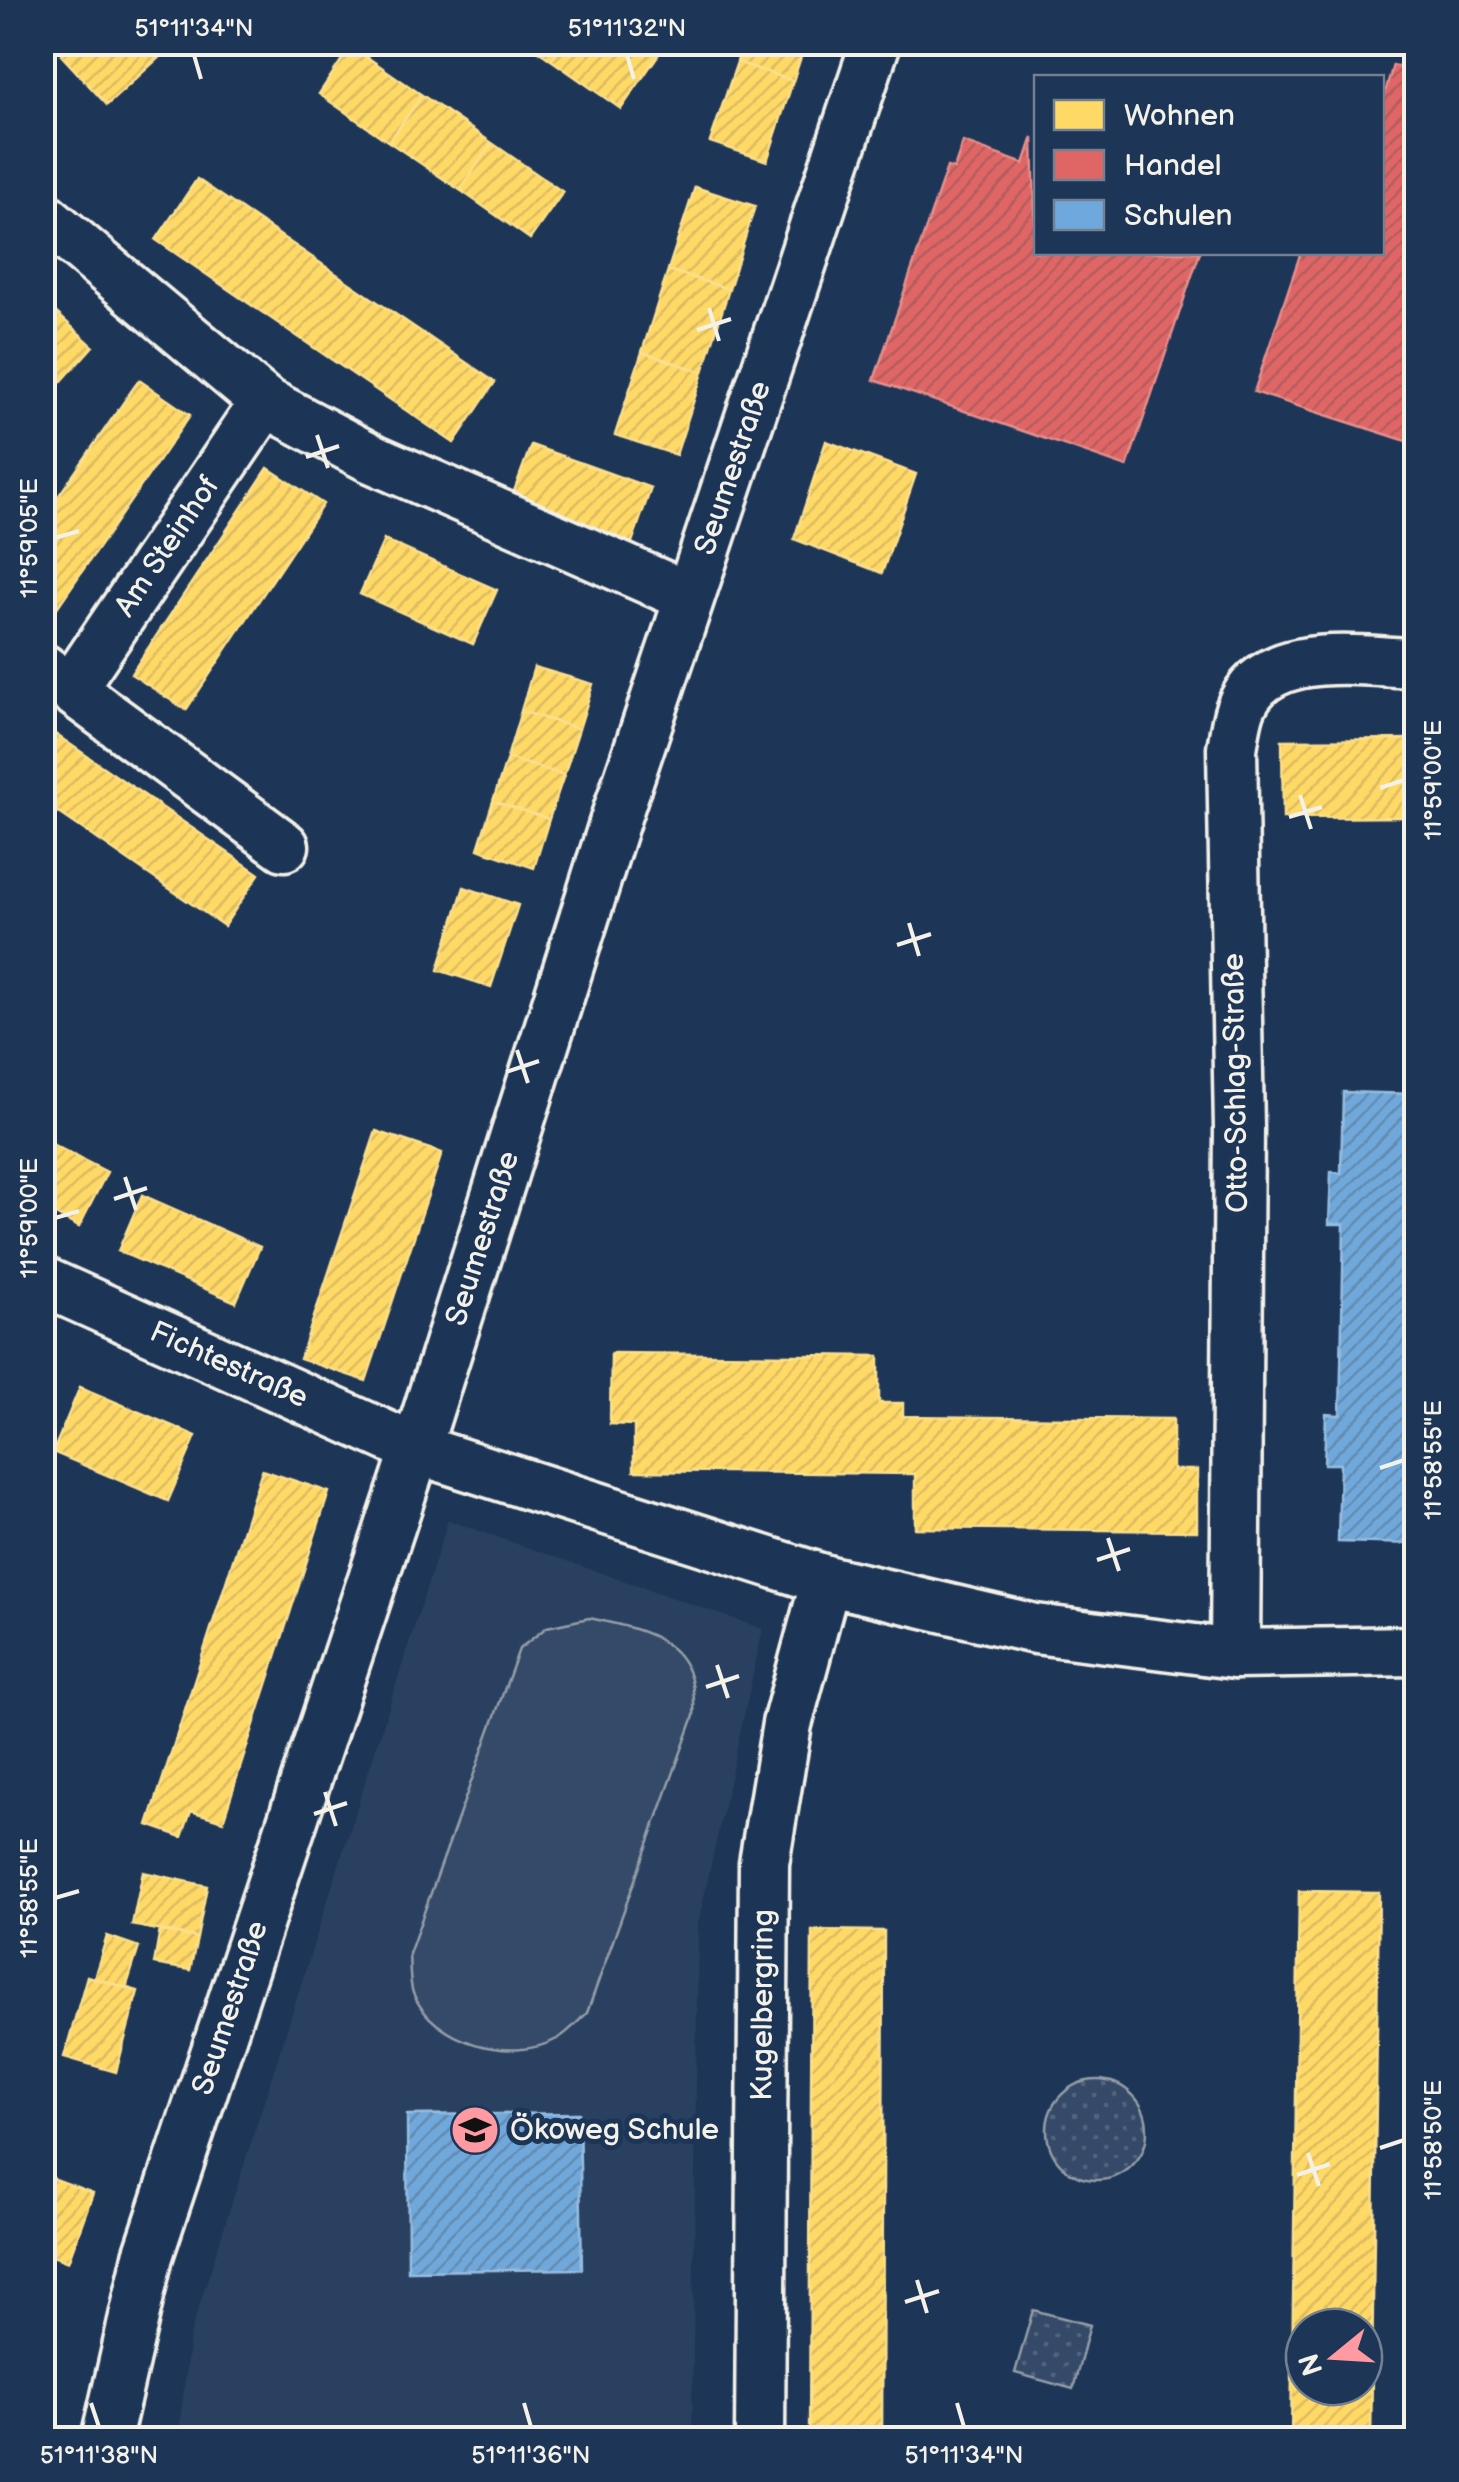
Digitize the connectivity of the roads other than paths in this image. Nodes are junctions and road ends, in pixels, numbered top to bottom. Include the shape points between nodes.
1 (876, 42) edge
2 (42, 216) edge
3 (265, 402) junction
4 (689, 597) junction
5 (1416, 663) edge
6 (57, 679) edge
7 (284, 846) dead end
8 (42, 1281) edge
9 (416, 1448) junction
10 (826, 1580) junction
11 (1416, 1651) edge
12 (1235, 1654) junction
13 (106, 2440) edge
14 (760, 2440) edge

1 - 4 street, Seumestraße
2 - 3 street
3 - 4 street via 368,457
3 - 6 street, Am Steinhof
4 - 9 street, Seumestraße
5 - 12 street, Otto-Schlag-Straße via 1277,668 1258,681 1240,708 1232,749 1239,1128
6 - 7 street, Am Steinhof
8 - 9 street, Fichtestraße
9 - 10 street
9 - 13 street, Seumestraße via 148,2256
10 - 12 street via 1035,1629
10 - 14 street, Kugelbergring via 787,1724 764,1863
11 - 12 street

